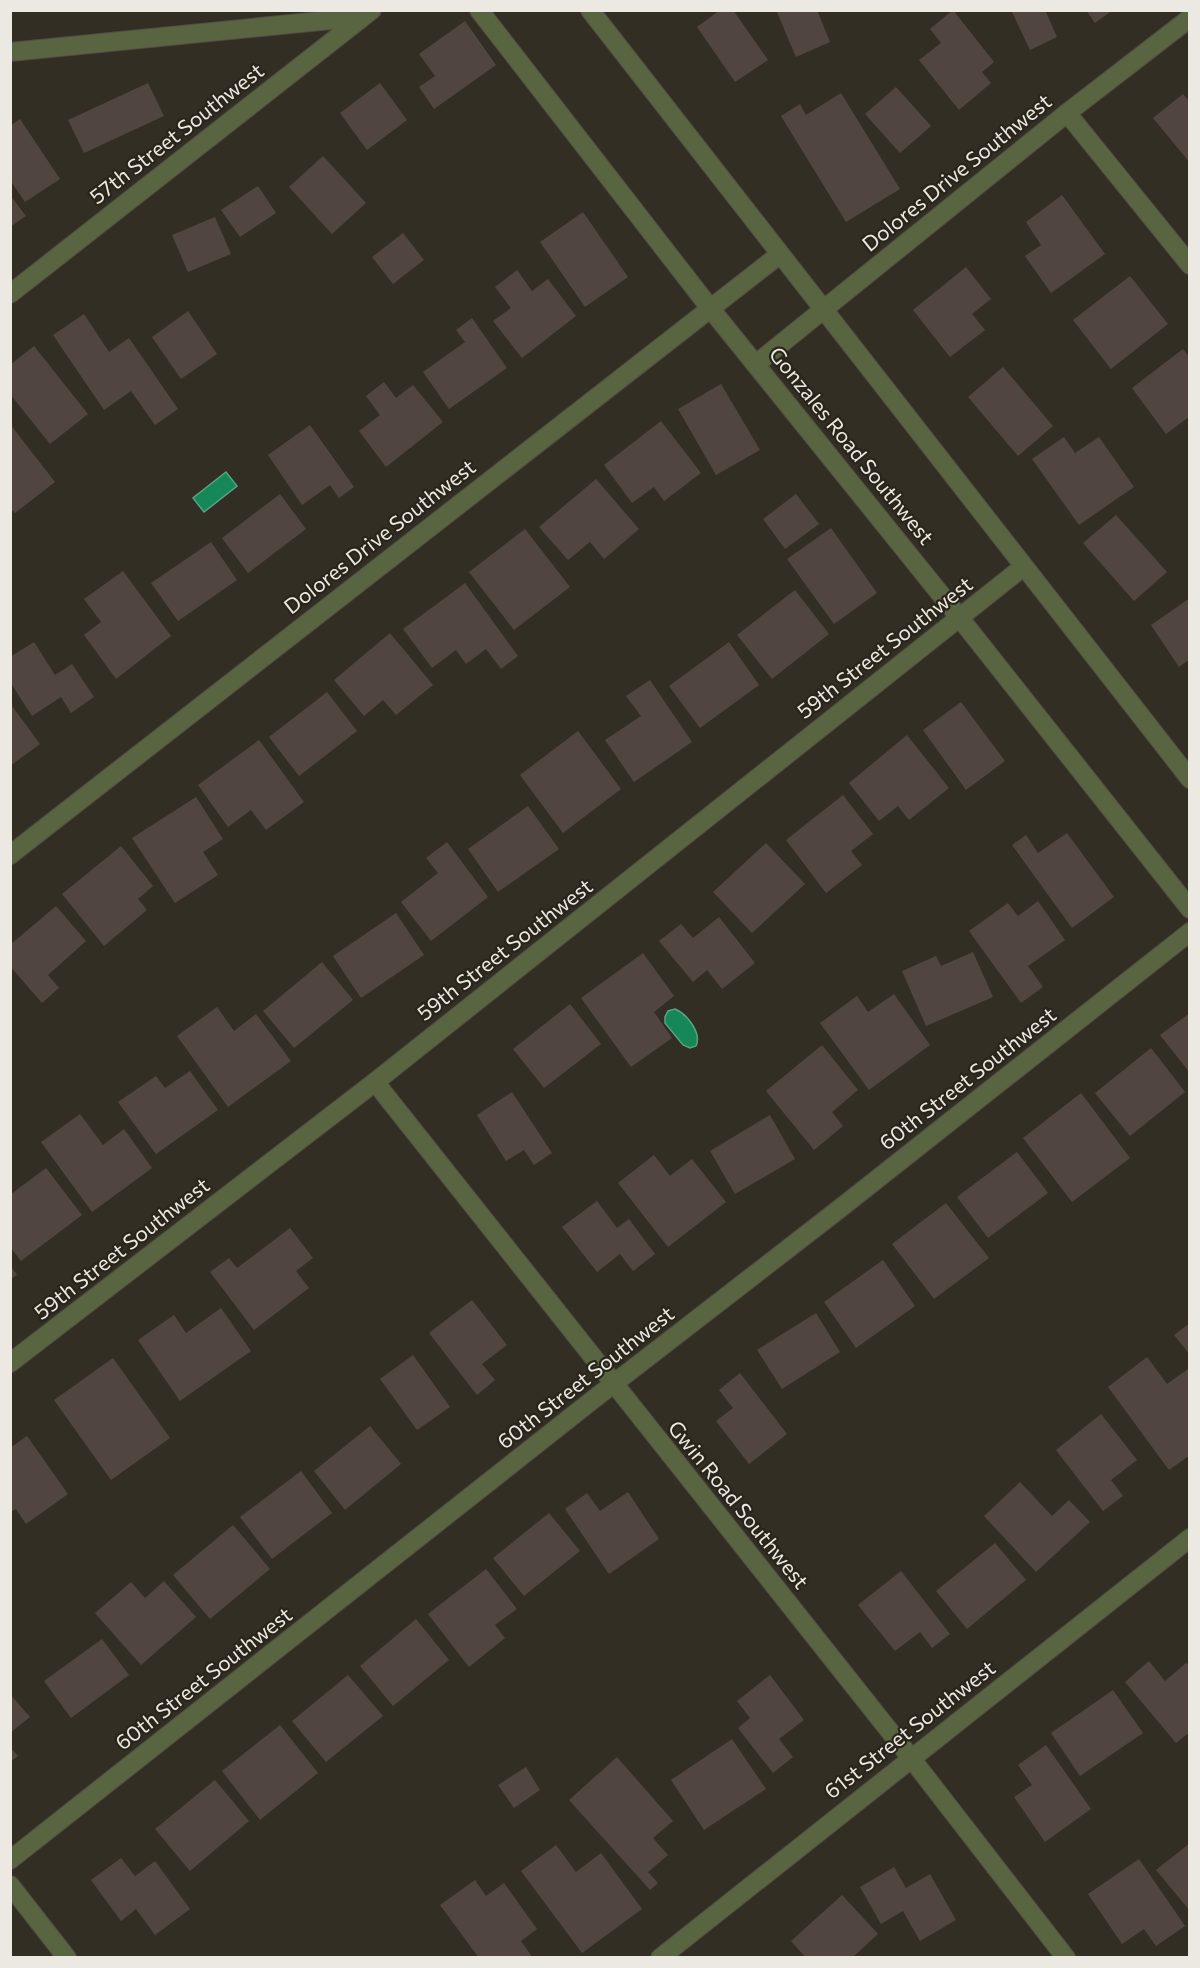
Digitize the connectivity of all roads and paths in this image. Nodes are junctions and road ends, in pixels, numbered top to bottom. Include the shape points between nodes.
1 (479, 10) edge
2 (590, 10) edge
3 (367, 14) edge
4 (1190, 18) edge
5 (10, 52) edge
6 (1067, 113) junction
7 (779, 255) junction
8 (1190, 265) edge
9 (10, 294) edge
10 (710, 308) junction
11 (822, 310) junction
12 (756, 364) junction
13 (1023, 567) junction
14 (959, 617) junction
15 (1190, 779) edge
16 (10, 855) edge
17 (1190, 909) edge
18 (1190, 932) edge
19 (375, 1082) junction
20 (10, 1364) edge
21 (614, 1384) junction
22 (1190, 1538) edge
23 (911, 1758) junction
24 (10, 1860) edge
25 (10, 1885) edge
26 (67, 1958) edge
27 (660, 1958) edge
28 (1066, 1958) edge

1 - 10 street, Gonzales Road Southwest
2 - 7 street
3 - 5 street
3 - 9 street, 57th Street Southwest
4 - 6 street, Dolores Drive Southwest
6 - 8 street
6 - 11 street, Dolores Drive Southwest
7 - 10 street, Dolores Drive Southwest
7 - 11 street
10 - 12 street, Gonzales Road Southwest
10 - 16 street, Dolores Drive Southwest
11 - 12 street, Dolores Drive Southwest
11 - 13 street
12 - 14 street, Gonzales Road Southwest
13 - 14 street, 59th Street Southwest
13 - 15 street
14 - 17 street, Gonzales Road Southwest
14 - 19 street, 59th Street Southwest
18 - 21 street, 60th Street Southwest
19 - 20 street, 59th Street Southwest
19 - 21 street, Gwin Road Southwest
21 - 23 street, Gwin Road Southwest
21 - 24 street, 60th Street Southwest
22 - 23 street, 61st Street Southwest
23 - 27 street, 61st Street Southwest
23 - 28 street, Gwin Road Southwest
25 - 26 street

